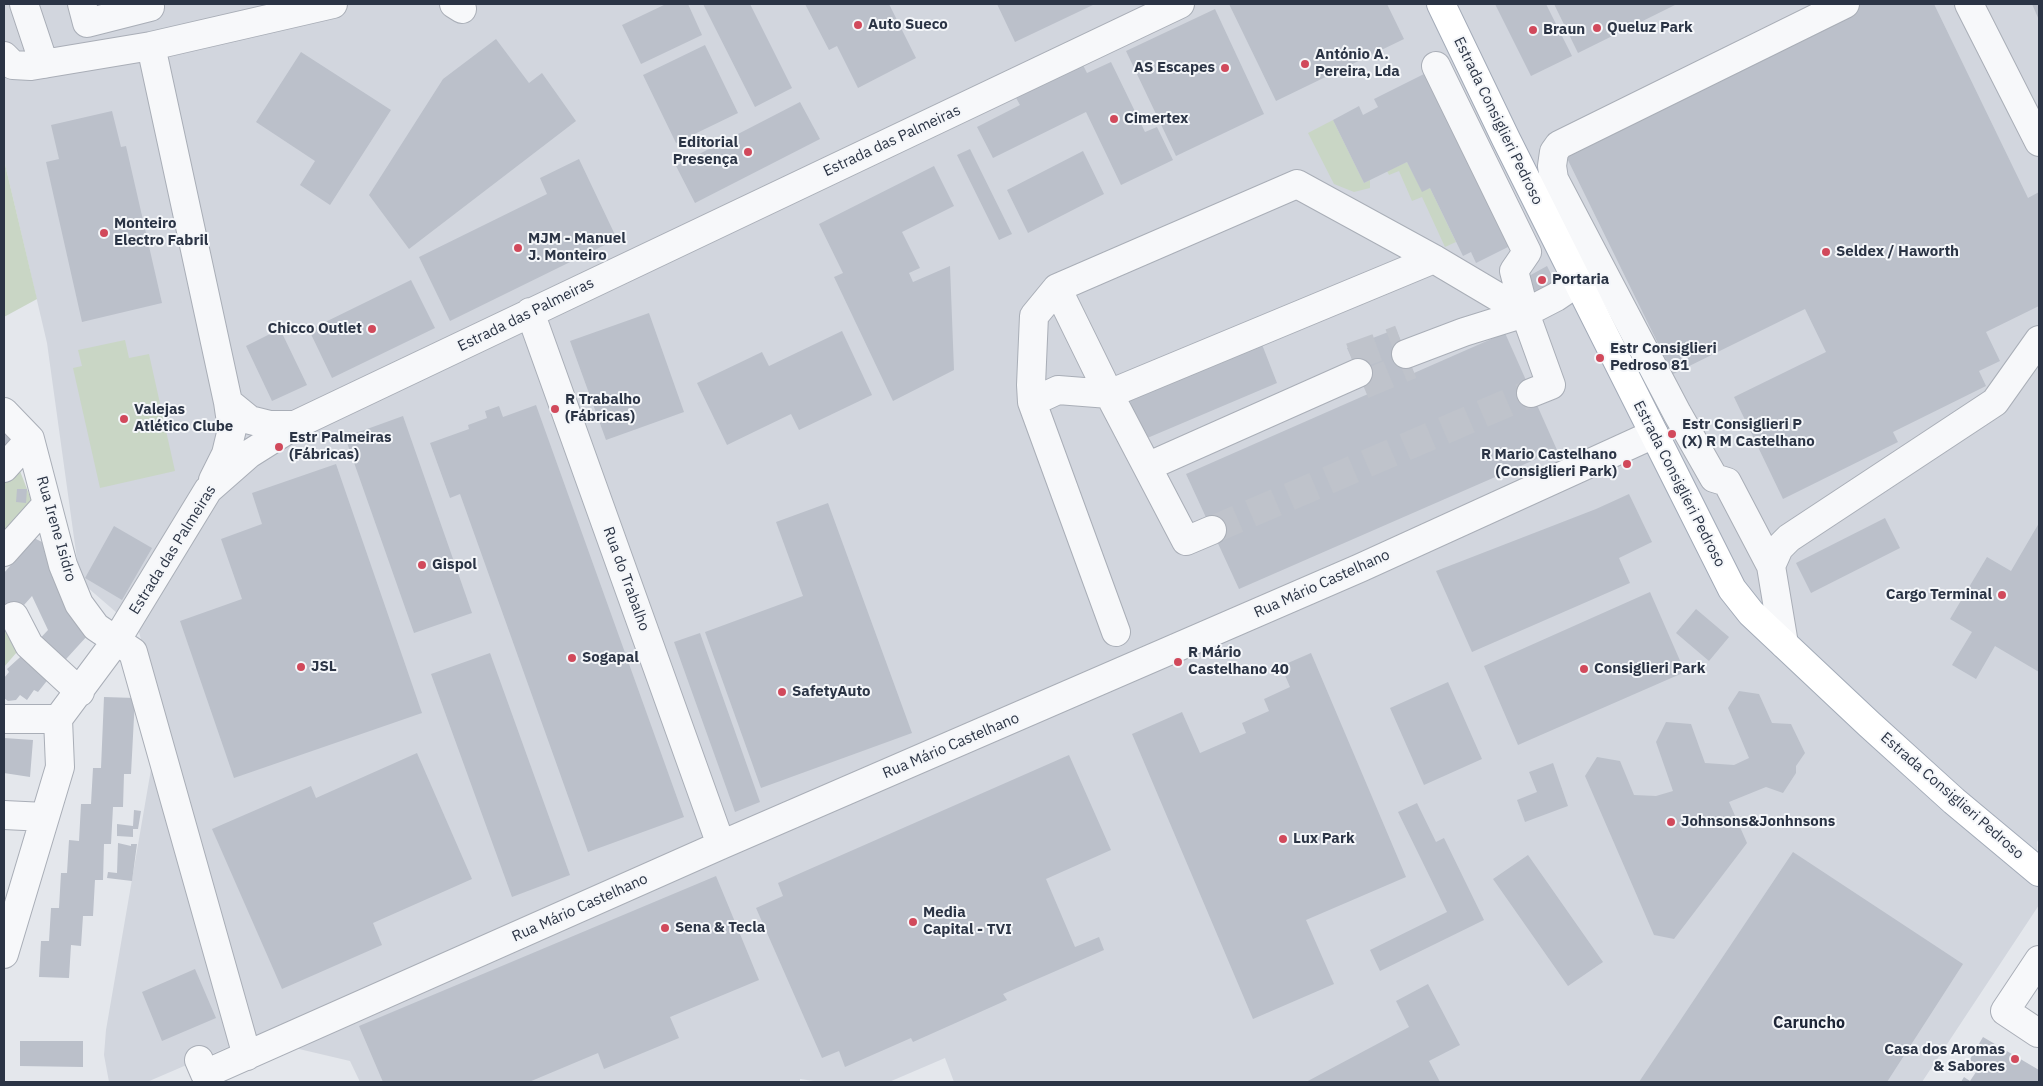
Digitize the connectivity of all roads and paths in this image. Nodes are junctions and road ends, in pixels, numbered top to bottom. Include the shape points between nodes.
1 (24, 4) edge
2 (82, 4) edge
3 (333, 4) edge
4 (1180, 4) edge
5 (1441, 4) edge
6 (1845, 4) edge
7 (1969, 4) edge
8 (150, 7) dead end
9 (151, 46) junction
10 (4, 56) edge
11 (44, 64) junction
12 (1436, 66) dead end
13 (2039, 142) edge
14 (1434, 258) junction
15 (1578, 282) junction
16 (1057, 288) junction
17 (530, 312) junction
18 (1525, 313) junction
19 (2039, 340) edge
20 (1405, 352) tunnel mouth
21 (1357, 372) tunnel mouth
22 (1532, 393) tunnel mouth
23 (1109, 394) junction
24 (228, 402) junction
25 (1032, 402) junction
26 (4, 412) edge
27 (295, 425) junction
28 (1654, 434) junction
29 (30, 439) junction
30 (1149, 466) junction
31 (4, 468) edge
32 (208, 490) junction
33 (46, 505) junction
34 (1212, 530) tunnel mouth
35 (4, 552) edge
36 (1771, 566) junction
37 (14, 616) dead end
38 (1116, 632) dead end
39 (116, 642) junction
40 (1784, 644) junction
41 (80, 692) junction
42 (4, 719) edge
43 (58, 719) junction
44 (4, 815) edge
45 (46, 817) junction
46 (721, 845) junction
47 (2039, 872) edge
48 (4, 954) edge
49 (2039, 960) edge
50 (2038, 1032) edge
51 (247, 1056) junction
52 (199, 1060) dead end

1 - 11 street
2 - 8 street via 87,23
3 - 9 street
4 - 17 street, Estrada das Palmeiras
5 - 15 main road, Estrada Consiglieri Pedroso
6 - 36 street via 1559,145 1554,152 1552,166 1554,179 1677,413 1714,478 1727,482
7 - 13 street
9 - 11 street
9 - 24 street
10 - 11 street via 13,65
12 - 18 street via 1527,252 1514,271
14 - 16 street via 1297,184
14 - 18 street
14 - 23 street
15 - 18 street
15 - 28 main road, Estrada Consiglieri Pedroso
16 - 23 street
16 - 25 street via 1034,316
17 - 27 street, Estrada das Palmeiras
17 - 46 street, Rua do Trabalho
18 - 20 street
18 - 22 street via 1551,385
19 - 36 street via 1995,402 1789,538 1779,548
21 - 30 street
23 - 25 street via 1058,390
23 - 30 street
24 - 27 street via 250,420 270,425
24 - 32 street via 232,430 226,454
25 - 38 street
26 - 29 street
27 - 32 street, Estrada das Palmeiras via 249,454
28 - 40 main road, Estrada Consiglieri Pedroso via 1732,589 1751,613
28 - 46 street, Rua Mário Castelhano via 1360,568
29 - 31 street
29 - 33 street, Rua Irene Isidro
30 - 34 street via 1186,541
32 - 39 street, Estrada das Palmeiras
33 - 35 street
33 - 39 street, Rua Irene Isidro via 63,566 79,604 96,626
36 - 40 street
37 - 41 street via 29,644
39 - 41 street, Estrada das Palmeiras
39 - 51 street, Rua Irene Isidro via 133,652
40 - 47 main road, Estrada Consiglieri Pedroso via 1954,801
41 - 43 street, Estrada das Palmeiras
42 - 43 street
43 - 45 street via 60,767
44 - 45 street
45 - 48 street
46 - 51 street, Rua Mário Castelhano
49 - 50 street via 2005,1011
51 - 52 street, Rua Mário Castelhano via 205,1074

